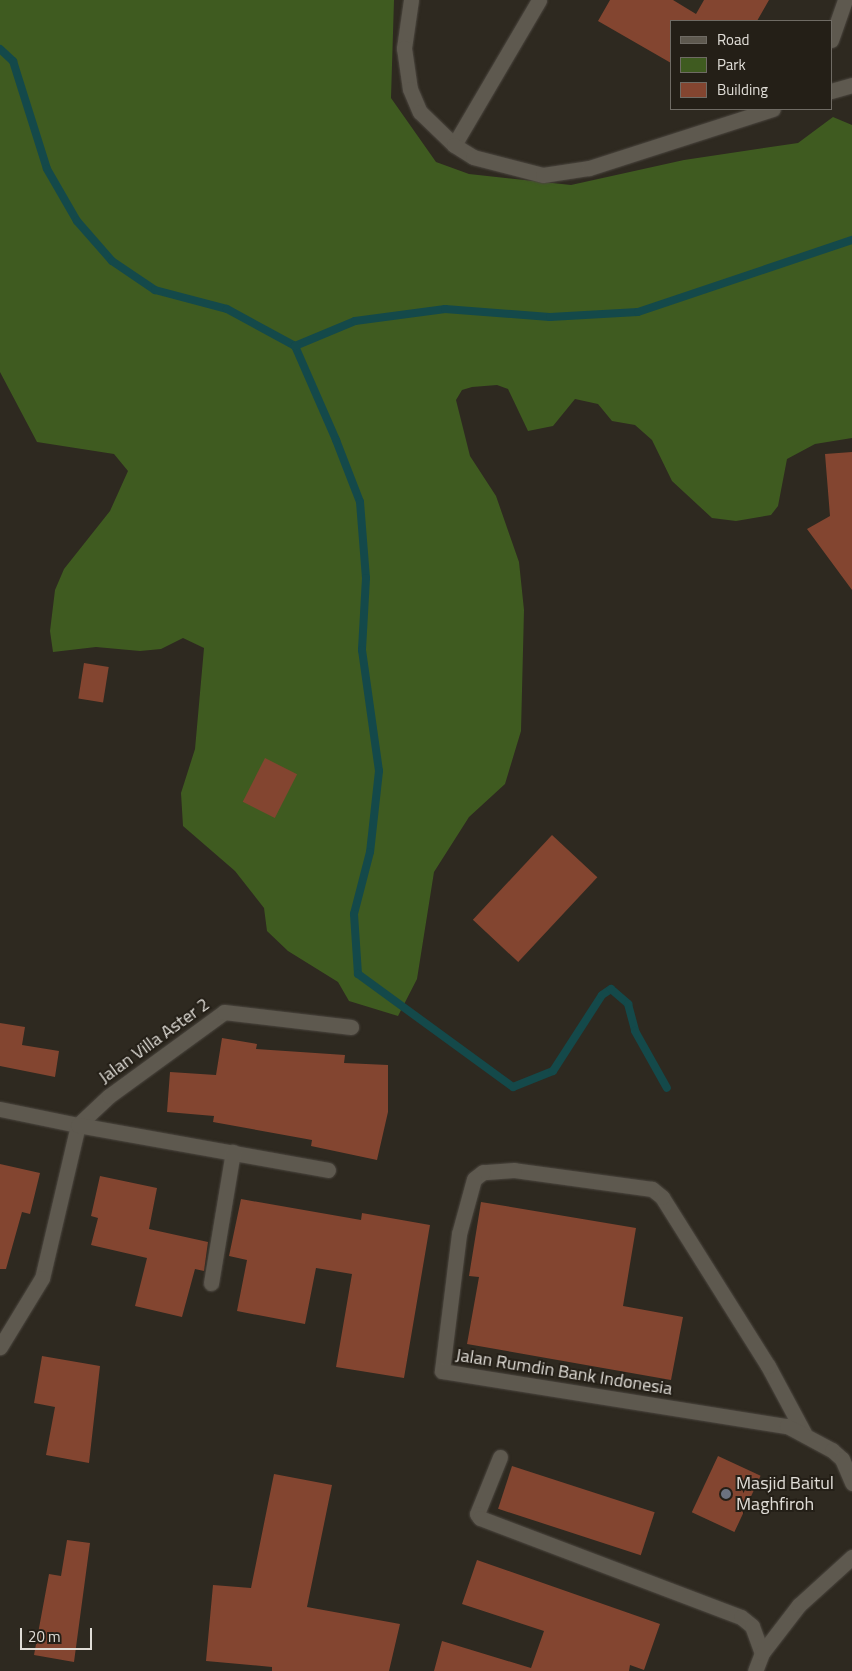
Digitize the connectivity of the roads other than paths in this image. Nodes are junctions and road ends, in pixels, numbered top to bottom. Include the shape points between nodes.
1 (411, 0) edge
2 (540, 0) edge
3 (845, 0) edge
4 (832, 37) edge
5 (852, 85) edge
6 (832, 91) edge
7 (770, 110) edge
8 (454, 145) junction
9 (352, 1027) dead end
10 (0, 1109) edge
11 (78, 1125) junction
12 (233, 1152) junction
13 (328, 1170) dead end
14 (211, 1283) dead end
15 (0, 1347) edge
16 (804, 1433) junction
17 (500, 1457) dead end
18 (852, 1482) edge
19 (852, 1557) edge
20 (762, 1653) junction
21 (756, 1671) edge

1 - 8 street via 404,48 410,89 420,112
2 - 8 street
3 - 4 street
5 - 6 street
7 - 8 street via 589,168 543,175 473,157
9 - 11 street, Jalan Villa Aster 2 via 224,1012 109,1096
10 - 11 street
11 - 12 street
11 - 15 street via 42,1278
12 - 13 street
12 - 14 street
16 - 16 street, Jalan Rumdin Bank Indonesia via 787,1426 442,1371 458,1234 474,1179 483,1172 514,1170 652,1188 662,1197 768,1366
16 - 18 street, Jalan Rumdin Bank Indonesia via 842,1459
17 - 20 street via 477,1514 480,1518 725,1608 752,1626
19 - 20 street via 800,1605
20 - 21 street

